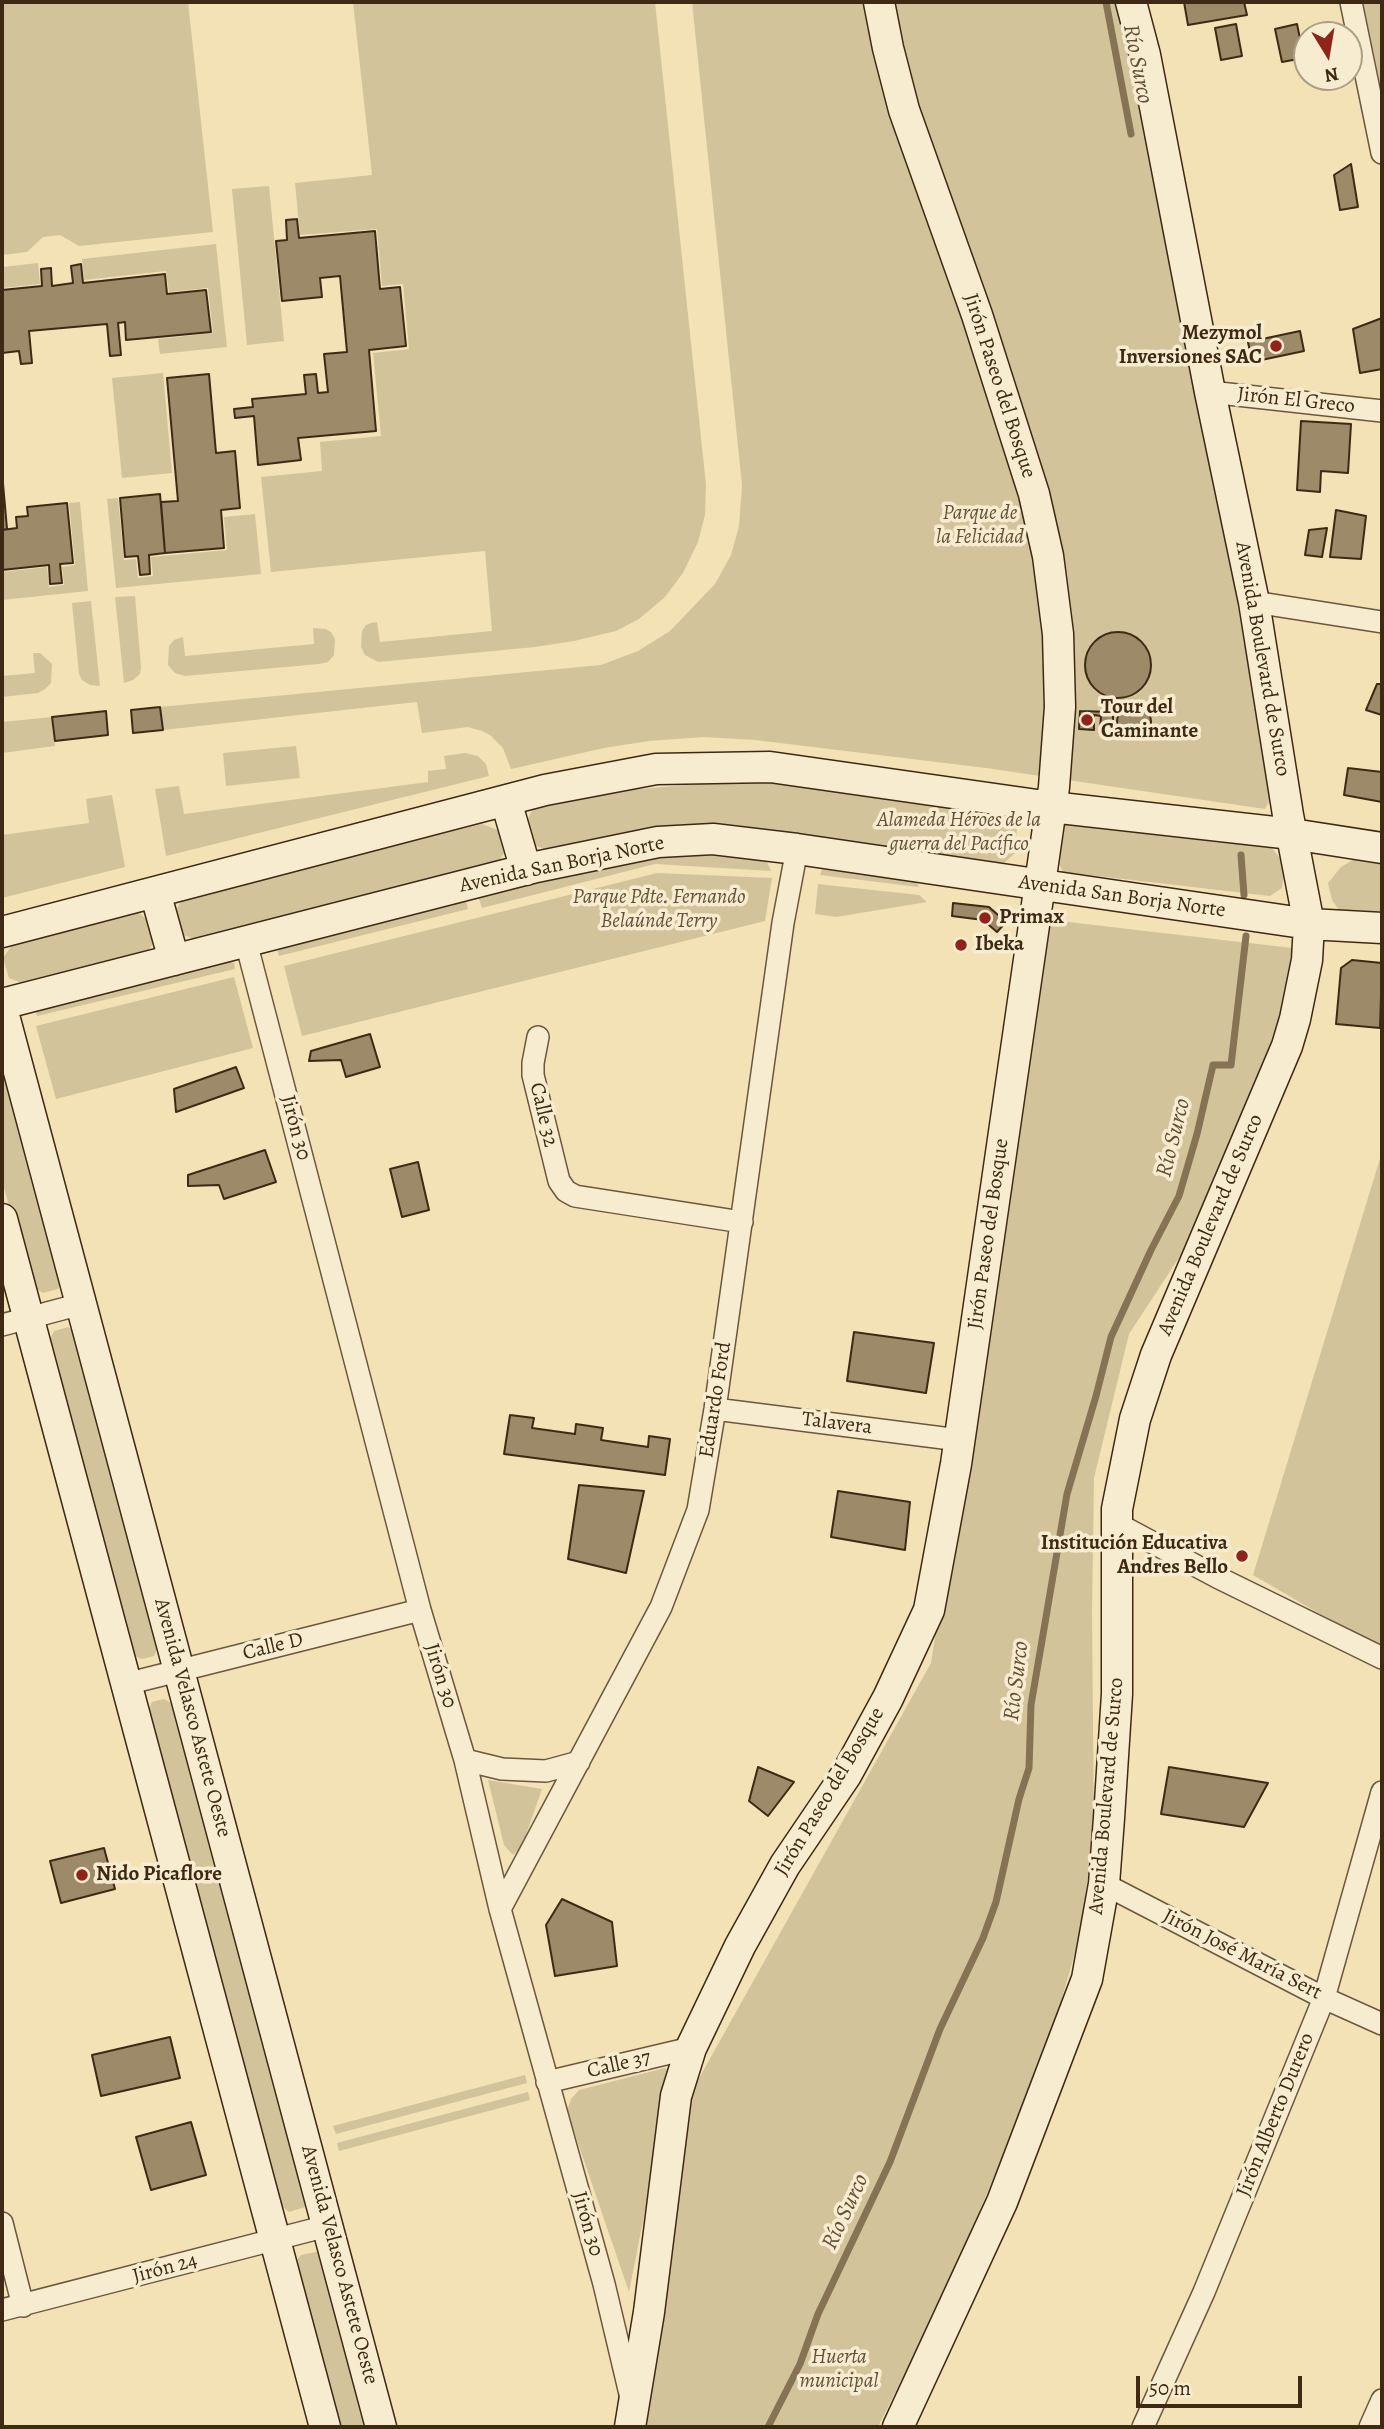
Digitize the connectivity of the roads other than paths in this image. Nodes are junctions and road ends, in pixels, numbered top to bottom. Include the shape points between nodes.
1 (879, 2) edge
2 (1131, 2) edge
3 (1351, 2) edge
4 (1382, 153) edge
5 (1210, 393) junction
6 (1382, 411) edge
7 (1254, 602) junction
8 (1382, 622) edge
9 (506, 800) junction
10 (1051, 807) junction
11 (1292, 834) junction
12 (1382, 848) edge
13 (797, 849) junction
14 (526, 870) junction
15 (1039, 885) junction
16 (155, 892) junction
17 (1309, 924) junction
18 (1382, 928) edge
19 (2, 932) edge
20 (246, 942) junction
21 (174, 960) junction
22 (2, 1006) edge
23 (538, 1037) dead end
24 (2, 1219) edge
25 (742, 1222) junction
26 (81, 1304) junction
27 (15, 1322) edge
28 (715, 1409) junction
29 (959, 1440) junction
30 (1116, 1523) junction
31 (420, 1610) junction
32 (1382, 1658) edge
33 (180, 1671) junction
34 (125, 1684) junction
35 (465, 1760) junction
36 (579, 1762) junction
37 (1382, 1792) edge
38 (1104, 1885) junction
39 (500, 1909) junction
40 (1324, 1998) junction
41 (1382, 2024) edge
42 (691, 2048) junction
43 (547, 2082) junction
44 (2, 2223) edge
45 (327, 2226) junction
46 (274, 2240) junction
47 (12, 2308) edge
48 (1382, 2400) edge
49 (632, 2419) edge
50 (325, 2427) edge
51 (381, 2427) edge
52 (898, 2427) edge
53 (1143, 2427) edge
54 (1370, 2427) edge

1 - 10 street, Jirón Paseo del Bosque via 904,110 977,316 1034,494 1048,556 1058,634 1060,707
2 - 5 street, Avenida Boulevard de Surco
3 - 4 street
5 - 6 street, Jirón El Greco
5 - 7 street, Avenida Boulevard de Surco
7 - 8 street
7 - 11 street, Avenida Boulevard de Surco
9 - 10 street via 656,769 769,767
9 - 14 street
9 - 16 street
10 - 11 street
10 - 15 street, Jirón Paseo del Bosque
11 - 12 street
11 - 17 street, Avenida Boulevard de Surco
13 - 14 street, Avenida San Borja Norte via 713,839 658,842
13 - 15 street, Avenida San Borja Norte
13 - 25 street, Eduardo Ford
14 - 20 street, Avenida San Borja Norte
15 - 17 street, Avenida San Borja Norte
15 - 29 street, Jirón Paseo del Bosque
16 - 19 street
16 - 21 street
17 - 18 street, Avenida San Borja Norte
17 - 30 street, Avenida Boulevard de Surco via 1307,960 1290,1037 1156,1356 1135,1419
20 - 21 street, Avenida San Borja Norte
20 - 31 street, Jirón 30
21 - 22 street, Avenida San Borja Norte
22 - 26 street, Avenida Velasco Astete Oeste
23 - 25 street, Calle 32 via 533,1075 559,1181 566,1191
24 - 27 street
25 - 28 street, Eduardo Ford
26 - 27 street
26 - 33 street, Avenida Velasco Astete Oeste
27 - 34 street
28 - 29 street, Talavera
28 - 36 street, Eduardo Ford via 698,1510 661,1608
29 - 42 street, Jirón Paseo del Bosque via 929,1609 888,1698 846,1775 785,1865
30 - 32 street
30 - 38 street, Avenida Boulevard de Surco via 1117,1694
31 - 33 street, Calle D
31 - 35 street, Jirón 30
33 - 34 street, Calle D
33 - 45 street, Avenida Velasco Astete Oeste
34 - 46 street
35 - 36 street via 502,1769 545,1771
35 - 39 street, Jirón 30
36 - 39 street, Eduardo Ford
37 - 40 street, Jirón Alberto Durero
38 - 40 street, Jirón José María Sert
38 - 52 street, Avenida Boulevard de Surco via 1087,1979 1002,2202
39 - 43 street, Jirón 30
40 - 41 street, Jirón José María Sert
40 - 53 street, Jirón Alberto Durero via 1204,2292
42 - 43 street, Calle 37
42 - 49 street, Jirón Paseo del Bosque via 676,2096
43 - 49 street, Jirón 30 via 604,2284
44 - 47 street
45 - 46 street, Jirón 24
45 - 51 street, Avenida Velasco Astete Oeste
46 - 47 street, Jirón 24
46 - 50 street
48 - 54 street

